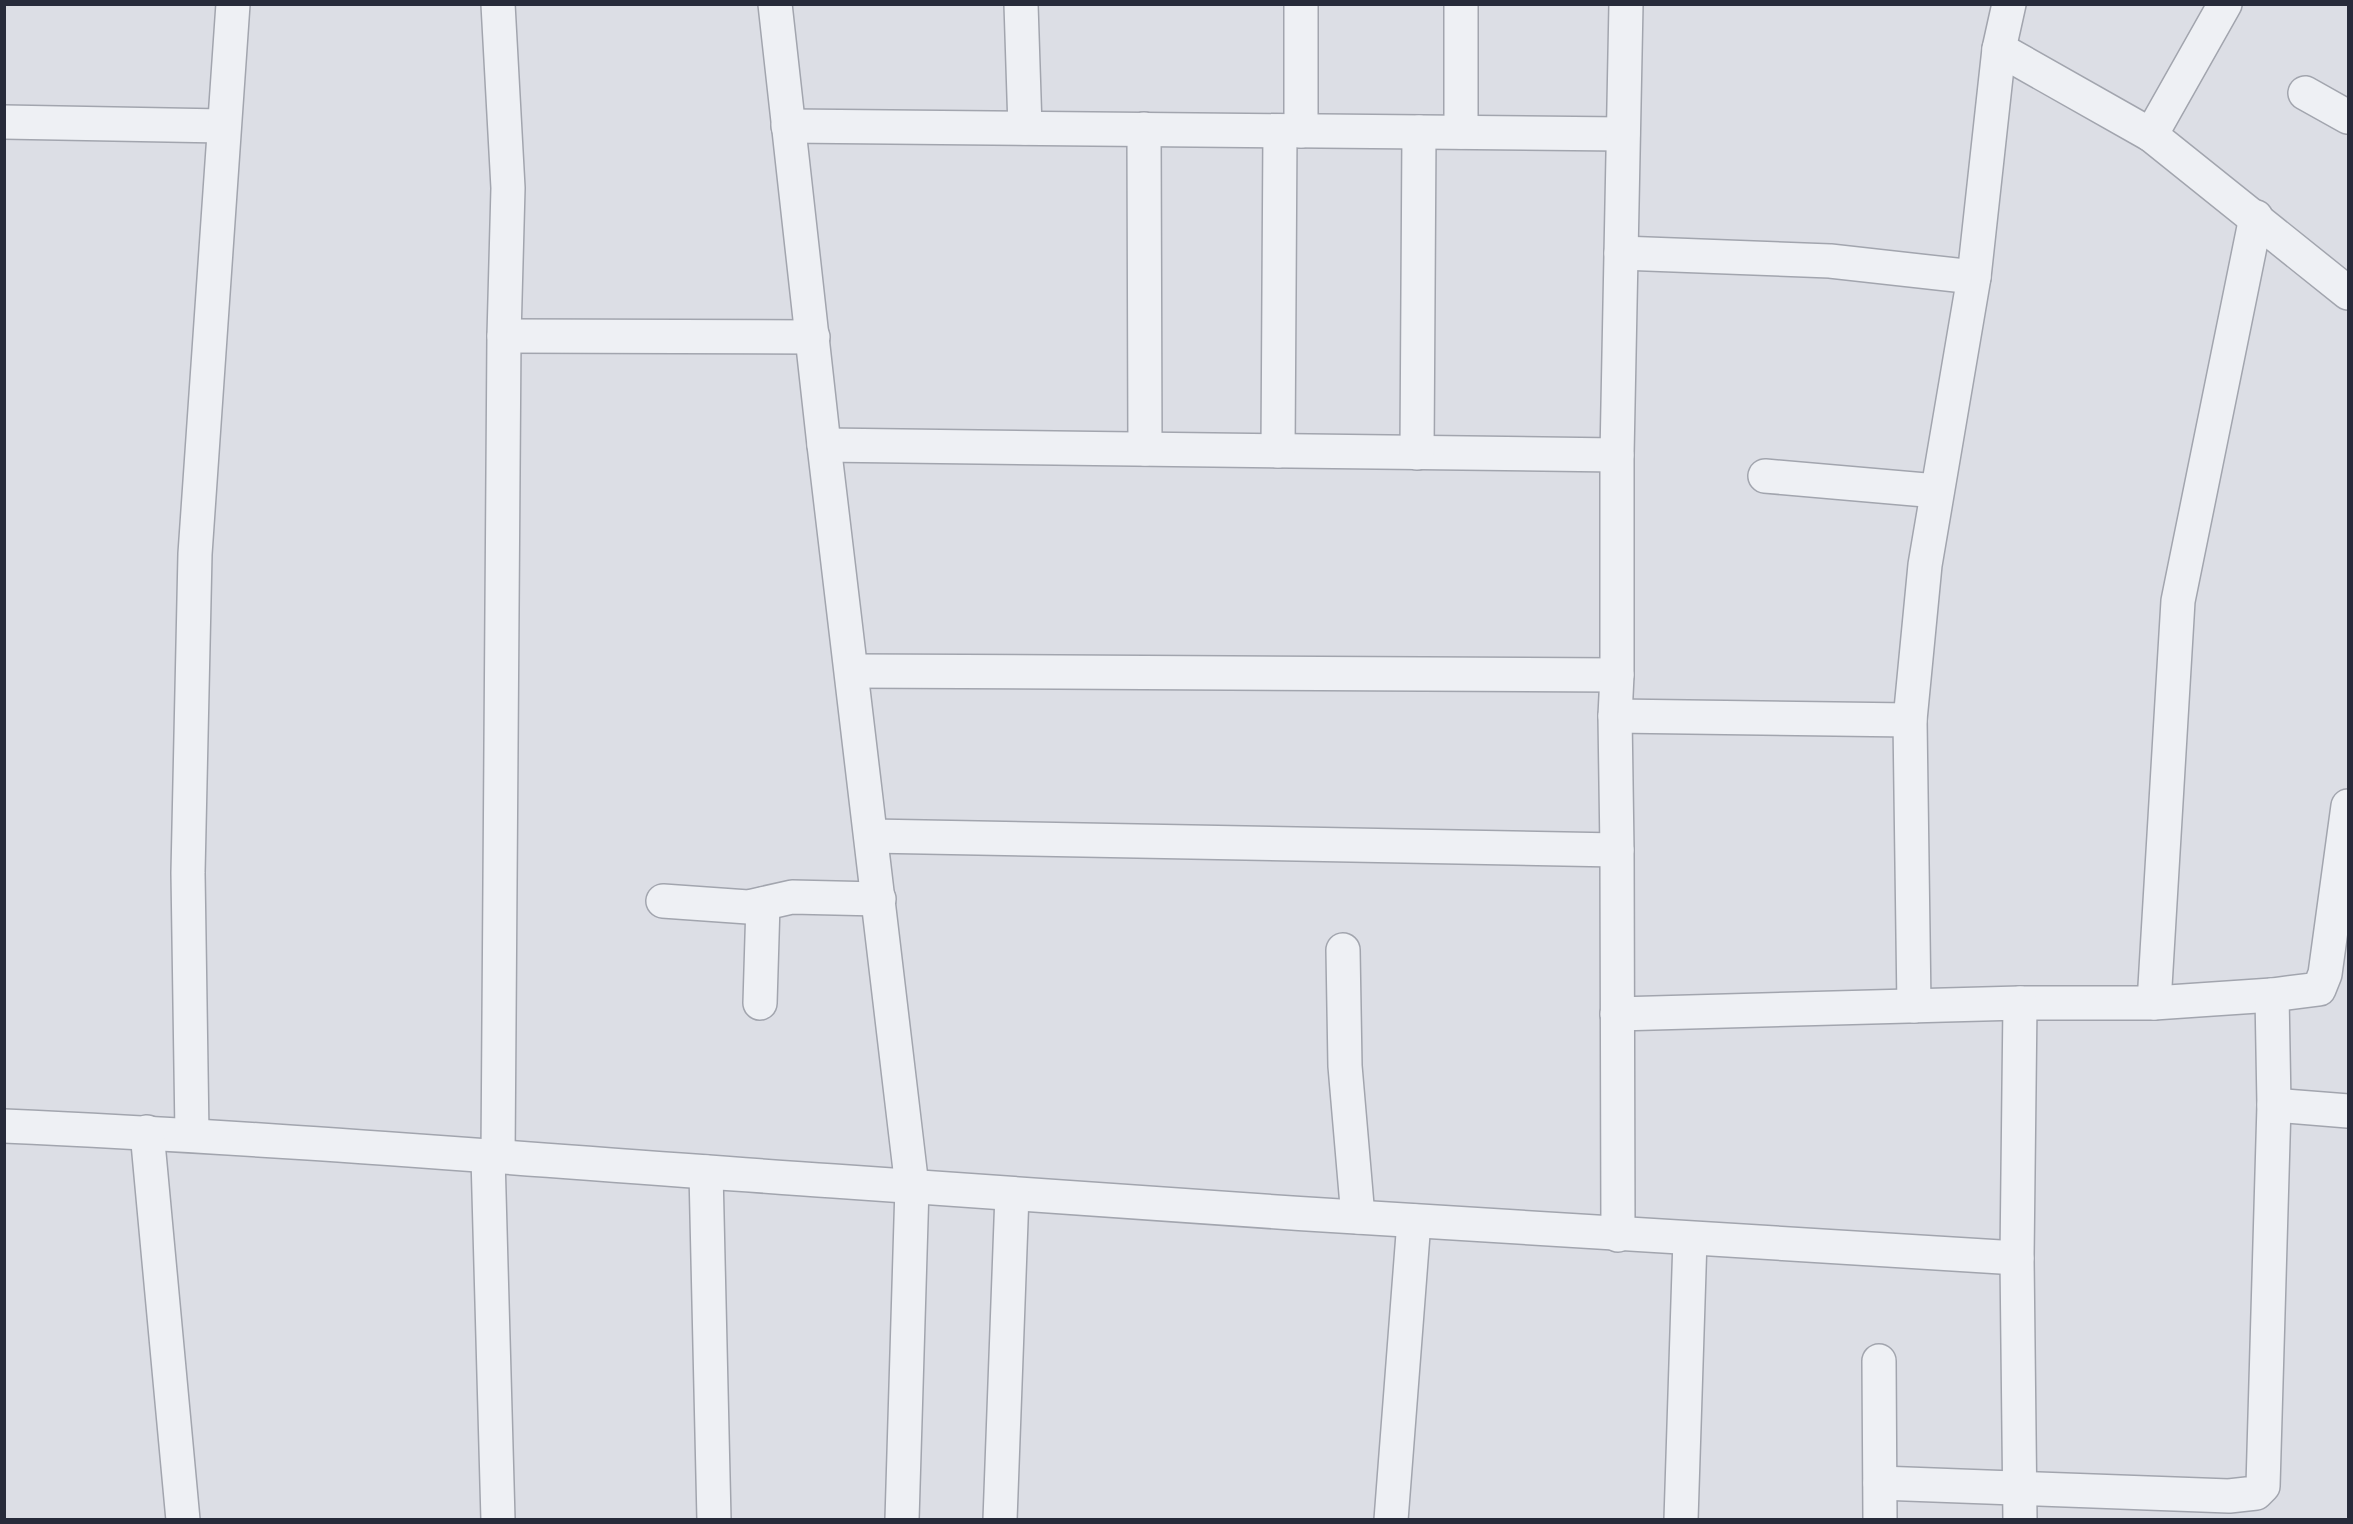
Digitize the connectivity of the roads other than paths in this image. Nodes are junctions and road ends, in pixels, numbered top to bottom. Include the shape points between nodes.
1 (233, 4) edge
2 (498, 4) edge
3 (776, 4) edge
4 (1022, 4) edge
5 (1300, 4) edge
6 (1461, 4) edge
7 (1626, 4) edge
8 (2009, 4) edge
9 (2225, 4) edge
10 (1999, 49) junction
11 (2305, 93) dead end
12 (2349, 117) edge
13 (4, 122) edge
14 (223, 126) junction
15 (788, 126) junction
16 (1025, 128) junction
17 (1144, 129) junction
18 (1291, 131) junction
19 (1419, 132) junction
20 (1461, 132) junction
21 (1623, 134) junction
22 (2151, 135) junction
23 (2256, 217) junction
24 (1621, 253) junction
25 (1974, 277) junction
26 (2349, 293) edge
27 (504, 336) junction
28 (813, 337) junction
29 (824, 445) junction
30 (1145, 449) junction
31 (1278, 451) junction
32 (1417, 453) junction
33 (1617, 455) junction
34 (1765, 476) dead end
35 (1937, 490) junction
36 (853, 671) junction
37 (1617, 675) junction
38 (1615, 716) junction
39 (1910, 720) junction
40 (2349, 806) edge
41 (871, 836) junction
42 (1617, 850) junction
43 (879, 899) junction
44 (663, 901) dead end
45 (763, 904) junction
46 (1343, 950) dead end
47 (2272, 995) junction
48 (760, 1003) dead end
49 (2020, 1003) junction
50 (2154, 1003) junction
51 (1914, 1006) junction
52 (1617, 1014) junction
53 (2274, 1106) junction
54 (2349, 1111) edge
55 (4, 1126) edge
56 (147, 1132) junction
57 (192, 1134) junction
58 (493, 1157) junction
59 (706, 1172) junction
60 (912, 1187) junction
61 (1012, 1194) junction
62 (1358, 1217) junction
63 (1414, 1221) junction
64 (1618, 1235) junction
65 (1690, 1239) junction
66 (2017, 1258) junction
67 (1879, 1361) dead end
68 (1880, 1483) junction
69 (2020, 1504) edge
70 (183, 1520) edge
71 (498, 1520) edge
72 (714, 1520) edge
73 (902, 1520) edge
74 (1000, 1520) edge
75 (1391, 1520) edge
76 (1681, 1520) edge
77 (1880, 1520) edge

1 - 14 street
2 - 27 street via 508,188
3 - 15 street
4 - 16 street
5 - 18 street
6 - 20 street
7 - 21 street
8 - 10 street
9 - 22 street
10 - 22 street
10 - 25 street
11 - 12 street
13 - 14 street
14 - 57 street via 195,554 188,873
15 - 16 street
15 - 28 street
16 - 17 street
17 - 18 street
17 - 30 street
18 - 19 street
18 - 31 street
19 - 20 street
19 - 32 street
20 - 21 street
21 - 24 street
22 - 23 street
23 - 26 street
23 - 50 street via 2178,601
24 - 25 street via 1830,261
24 - 33 street
25 - 35 street
27 - 28 street
27 - 58 street
28 - 29 street
29 - 30 street
29 - 36 street
30 - 31 street
31 - 32 street
32 - 33 street
33 - 37 street
34 - 35 street
35 - 39 street via 1925,565
36 - 37 street
36 - 41 street
37 - 38 street
38 - 39 street
38 - 42 street
39 - 51 street
40 - 47 street via 2325,974 2319,989
41 - 42 street
41 - 43 street
42 - 52 street
43 - 45 street via 792,897
43 - 60 street
44 - 45 street via 748,907
45 - 48 street
46 - 62 street via 1345,1066
47 - 50 street
47 - 53 street
49 - 50 street
49 - 51 street
49 - 66 street
51 - 52 street
52 - 64 street
53 - 54 street
53 - 69 street via 2263,1486 2256,1493 2229,1496
55 - 56 street
56 - 57 street
56 - 70 street
57 - 58 street
58 - 59 street
58 - 71 street
59 - 60 street
59 - 72 street
60 - 61 street
60 - 73 street
61 - 62 street
61 - 74 street
62 - 63 street
63 - 64 street
63 - 75 street
64 - 65 street
65 - 66 street
65 - 76 street
66 - 69 street
67 - 68 street
68 - 69 street
68 - 77 street

